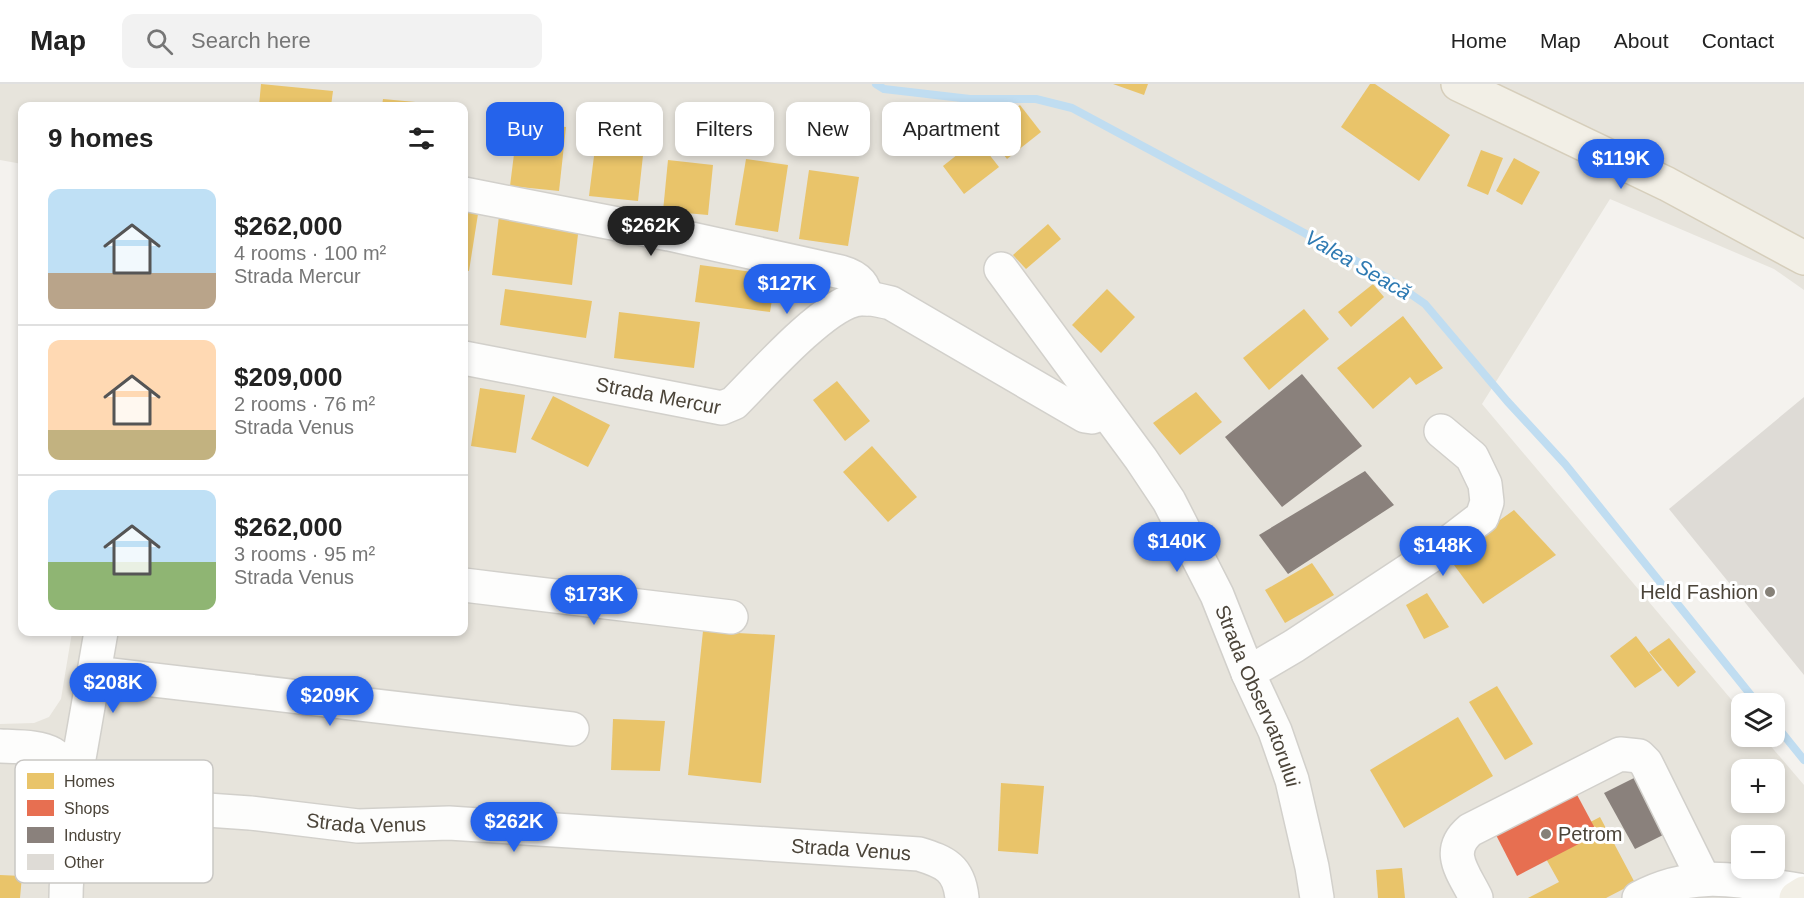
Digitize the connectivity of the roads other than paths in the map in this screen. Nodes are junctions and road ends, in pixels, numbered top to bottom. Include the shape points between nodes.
1 (1458, 84) edge
2 (468, 195) edge
3 (1804, 258) edge
4 (1001, 269) dead end
5 (866, 298) junction
6 (468, 359) edge
7 (1106, 412) junction
8 (1441, 431) dead end
9 (468, 585) edge
10 (731, 617) dead end
11 (100, 636) edge
12 (94, 673) junction
13 (1248, 673) junction
14 (572, 729) dead end
15 (0, 746) edge
16 (59, 760) edge
17 (83, 760) edge
18 (213, 810) edge
19 (1703, 878) junction
20 (1804, 892) edge
21 (962, 898) edge
22 (1317, 898) edge
23 (1476, 898) edge
24 (1639, 898) edge
25 (1796, 898) edge

1 - 3 main road via 1667,184
2 - 5 street via 853,275 860,281
4 - 7 street, Strada Observatorului
5 - 6 street, Strada Mercur via 843,304 824,316 734,403 722,408
5 - 7 street via 891,303 1085,416
7 - 13 street, Strada Observatorului via 1169,501 1217,595
8 - 13 street via 1472,457 1485,484 1487,502 1482,517 1435,553
9 - 10 street
11 - 12 street
12 - 14 street
12 - 17 street
13 - 22 street, Strada Observatorului via 1292,780
15 - 16 street via 34,748 54,754
18 - 21 street, Strada Venus via 358,826 449,823 919,854 941,861 953,873 960,883
19 - 20 street
19 - 23 street via 1646,763 1639,756 1620,754 1464,835 1456,856
19 - 24 street
20 - 25 main road

